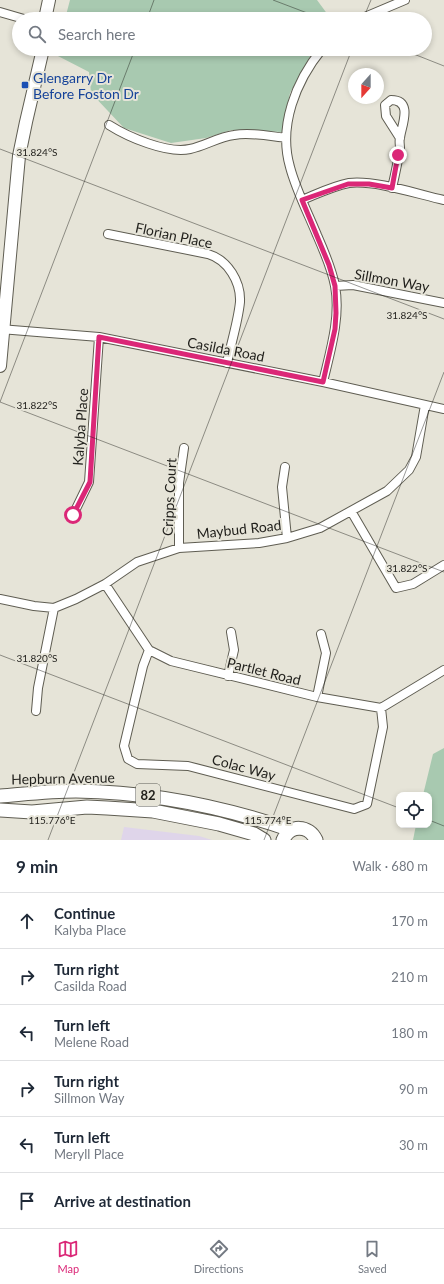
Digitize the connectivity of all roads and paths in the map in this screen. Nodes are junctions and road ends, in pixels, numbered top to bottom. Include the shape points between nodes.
1 (49, 0) edge
2 (55, 0) edge
3 (405, 0) edge
4 (0, 12) edge
5 (46, 12) edge
6 (52, 12) edge
7 (377, 12) edge
8 (12, 16) edge
9 (35, 56) edge
10 (41, 56) edge
11 (317, 56) edge
12 (109, 125) dead end
13 (286, 138) junction
14 (400, 138) dead end
15 (392, 188) junction
16 (302, 200) junction
17 (444, 200) edge
18 (108, 234) dead end
19 (335, 286) junction
20 (444, 303) edge
21 (0, 304) edge
22 (2, 329) edge
23 (99, 337) junction
24 (227, 363) junction
25 (0, 366) edge
26 (323, 382) junction
27 (425, 405) junction
28 (444, 409) edge
29 (184, 448) dead end
30 (285, 467) dead end
31 (351, 511) junction
32 (73, 515) dead end
33 (287, 538) junction
34 (179, 548) junction
35 (444, 565) edge
36 (106, 584) junction
37 (0, 599) edge
38 (54, 608) junction
39 (231, 632) dead end
40 (321, 634) dead end
41 (149, 650) junction
42 (444, 670) edge
43 (228, 676) junction
44 (317, 697) junction
45 (381, 708) junction
46 (36, 711) dead end
47 (0, 796) edge
48 (0, 810) edge
49 (287, 835) edge
50 (264, 840) edge
51 (316, 840) edge

1 - 5 main road
2 - 6 main road
3 - 7 street
4 - 8 street
9 - 21 main road via 15,141
10 - 22 main road via 19,156
11 - 13 street via 308,67 294,98
12 - 13 street via 144,142 183,150 236,134
13 - 16 street via 290,167
14 - 15 street
15 - 16 street via 348,184
15 - 17 street
16 - 19 street
18 - 24 street, Florian Place via 208,254 223,262 234,276 240,301
19 - 20 street, Sillmon Way via 353,285
19 - 26 street via 335,329
22 - 23 street, Casilda Road
22 - 25 main road
23 - 24 street, Casilda Road
23 - 32 street, Kalyba Place via 90,482
24 - 26 street, Casilda Road
26 - 27 street, Casilda Road
27 - 28 street, Casilda Road
27 - 31 street, Maybud Road via 416,457 409,470 387,491
29 - 34 street, Cripps Court via 179,483
30 - 33 street via 282,487
31 - 33 street, Maybud Road via 320,528
31 - 35 street via 396,588 413,584
33 - 34 street, Maybud Road via 259,543
34 - 36 street, Maybud Road via 137,562
36 - 38 street, Maybud Road
36 - 41 street
37 - 38 street, Maybud Road
38 - 46 street
39 - 43 street via 234,650
40 - 44 street via 326,653
41 - 43 street, Partlet Road via 171,661
41 - 45 street, Colac Way via 124,746 128,759 136,764 188,766 354,809 368,804 383,727
42 - 45 street
43 - 44 street, Partlet Road
44 - 45 street, Partlet Road
47 - 49 main road, Hepburn Avenue / 82 via 75,791 150,796 209,806 265,821
48 - 50 main road, 82 via 32,812 87,807 153,811 219,824 254,834
49 - 51 main road, Hepburn Avenue via 299,828 305,828

